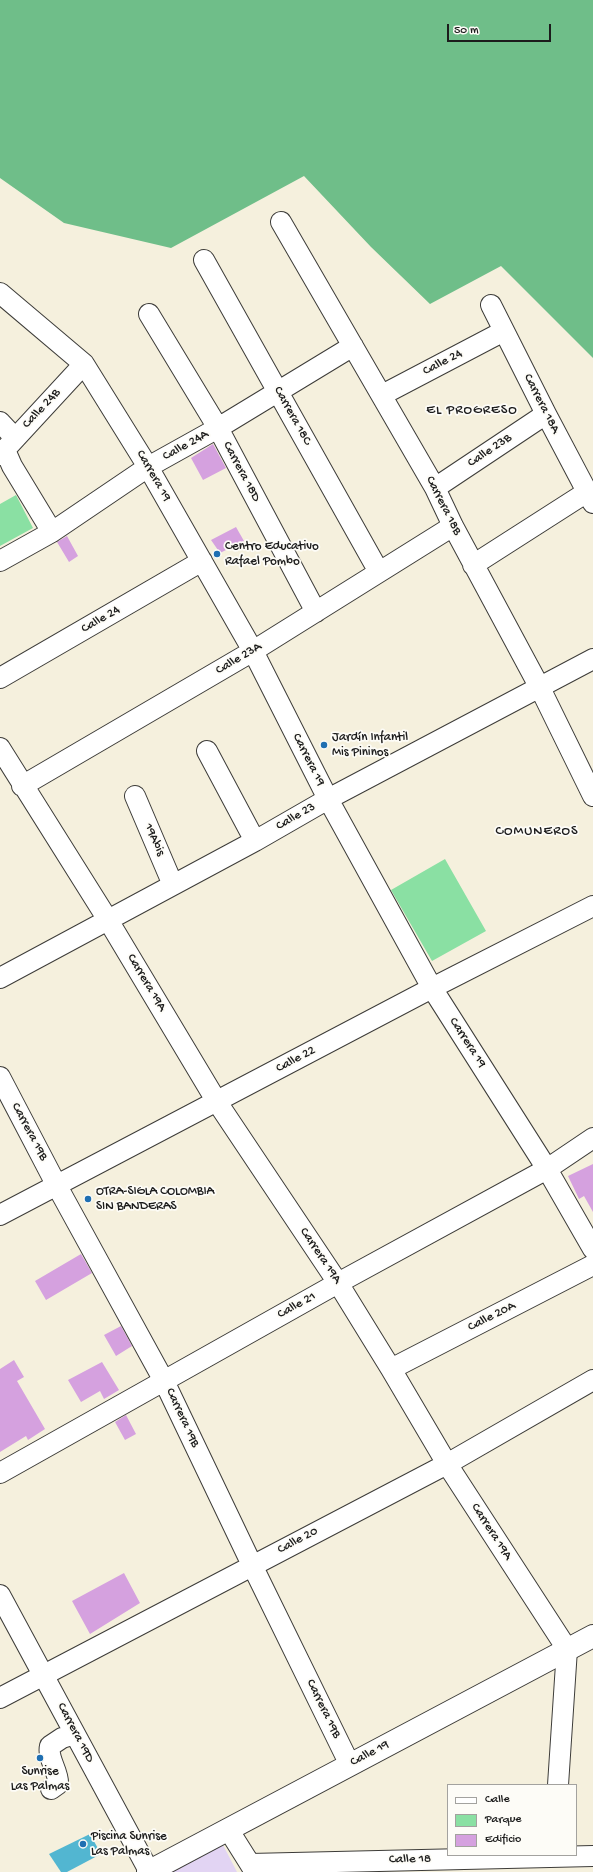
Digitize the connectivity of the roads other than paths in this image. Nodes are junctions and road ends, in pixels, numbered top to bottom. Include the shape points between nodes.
1 (281, 222) dead end
2 (204, 260) dead end
3 (0, 293) edge
4 (491, 305) dead end
5 (149, 314) dead end
6 (504, 331) junction
7 (353, 346) junction
8 (84, 364) junction
9 (278, 392) junction
10 (382, 395) junction
11 (546, 414) junction
12 (0, 422) edge
13 (218, 428) junction
14 (7, 448) edge
15 (148, 467) junction
16 (435, 488) junction
17 (590, 498) edge
18 (453, 526) junction
19 (52, 532) junction
20 (0, 561) edge
21 (202, 561) junction
22 (473, 565) junction
23 (379, 572) junction
24 (316, 612) junction
25 (253, 652) junction
26 (593, 659) edge
27 (0, 678) edge
28 (540, 688) junction
29 (0, 748) edge
30 (207, 751) dead end
31 (22, 786) junction
32 (135, 796) dead end
33 (593, 796) edge
34 (328, 799) junction
35 (255, 841) junction
36 (174, 885) junction
37 (593, 906) edge
38 (108, 920) junction
39 (0, 978) edge
40 (432, 988) junction
41 (0, 1077) edge
42 (217, 1102) junction
43 (593, 1138) edge
44 (547, 1169) junction
45 (57, 1186) junction
46 (0, 1215) edge
47 (593, 1249) edge
48 (593, 1265) edge
49 (338, 1283) junction
50 (392, 1369) junction
51 (593, 1380) edge
52 (164, 1381) junction
53 (447, 1464) junction
54 (0, 1473) edge
55 (252, 1565) junction
56 (0, 1595) edge
57 (593, 1636) edge
58 (568, 1649) junction
59 (44, 1677) junction
60 (0, 1698) edge
61 (75, 1734) junction
62 (350, 1765) junction
63 (558, 1784) edge
64 (51, 1790) dead end
65 (228, 1829) junction
66 (593, 1856) edge
67 (553, 1861) edge
68 (252, 1868) edge
69 (148, 1872) edge

1 - 7 street, Carrera 18B
2 - 9 street, Carrera 18C
3 - 8 street, Carrera 19
4 - 6 street, Carrera 18A
5 - 13 street, Carrera 18D
6 - 10 street, Calle 24
6 - 11 street, Carrera 18A
7 - 9 street, Calle 24A
7 - 10 street, Carrera 18B
8 - 14 street, Calle 24B
8 - 15 street, Carrera 19
9 - 13 street, Calle 24A
9 - 23 street, Carrera 18C
10 - 16 street, Carrera 18B
11 - 16 street, Calle 23B
11 - 17 street, Carrera 18A
12 - 14 street
13 - 15 street, Calle 24A
13 - 24 street, Carrera 18D
14 - 19 street via 12,466
15 - 19 street, Calle 24A
15 - 21 street, Carrera 19
16 - 18 street, Carrera 18B
17 - 22 street
18 - 22 street, Carrera 18B
18 - 23 street, Calle 23A
19 - 20 street, Calle 24A
21 - 25 street, Carrera 19
21 - 27 street, Calle 24
22 - 28 street, Carrera 18B
23 - 24 street, Calle 23A
24 - 25 street, Calle 23A
25 - 31 street, Calle 23A
25 - 34 street, Carrera 19
26 - 28 street, Calle 23
28 - 33 street, Carrera 18B
28 - 34 street, Calle 23
29 - 31 street, Carrera 19A
30 - 35 street
31 - 38 street, Carrera 19A
32 - 36 street, 19Abis
34 - 35 street, Calle 23
34 - 40 street, Carrera 19
35 - 36 street, Calle 23
36 - 38 street, Calle 23
37 - 40 street, Calle 22
38 - 39 street, Calle 23
38 - 42 street, Carrera 19A
40 - 42 street, Calle 22
40 - 44 street, Carrera 19
41 - 45 street, Carrera 19B
42 - 45 street, Calle 22
42 - 49 street, Carrera 19A
43 - 44 street, Calle 21
44 - 47 street, Carrera 19
44 - 49 street, Calle 21
45 - 46 street, Calle 22
45 - 52 street, Carrera 19B
48 - 50 street, Calle 20A
49 - 50 street, Carrera 19A
49 - 52 street, Calle 21
50 - 53 street, Carrera 19A
51 - 53 street, Calle 20
52 - 54 street, Calle 21
52 - 55 street, Carrera 19B
53 - 55 street, Calle 20
53 - 58 street, Carrera 19A
55 - 59 street, Calle 20
55 - 62 street, Carrera 19B
56 - 59 street, Carrera 19D
57 - 58 main road, Calle 19
58 - 62 main road, Calle 19
58 - 63 street
59 - 60 street, Calle 20
59 - 61 street, Carrera 19D
61 - 64 street via 62,1738 50,1746 49,1752 59,1778 58,1784
61 - 69 street, Carrera 19D
62 - 65 main road, Calle 19
65 - 68 street
65 - 69 main road, Calle 19
66 - 67 street, Calle 18
67 - 68 street, Calle 18

